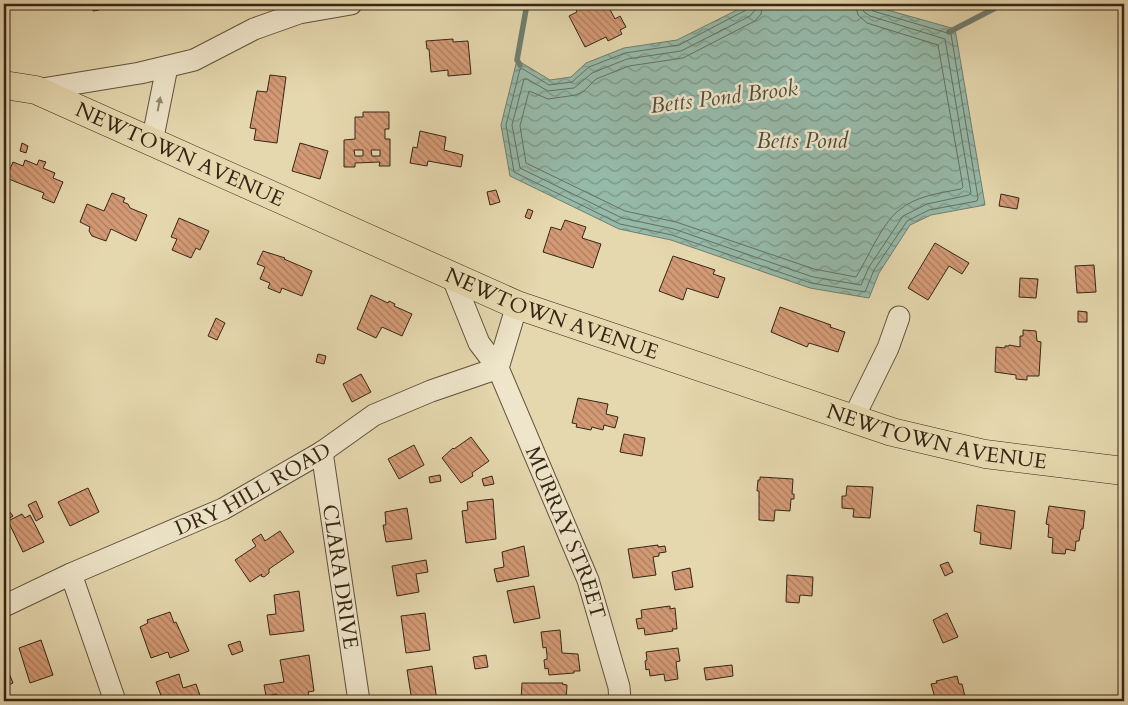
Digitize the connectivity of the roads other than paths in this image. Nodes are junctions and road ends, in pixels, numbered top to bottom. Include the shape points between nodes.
1 (351, 4) edge
2 (167, 67) junction
3 (4, 85) edge
4 (36, 90) junction
5 (152, 142) junction
6 (452, 276) junction
7 (517, 305) junction
8 (899, 317) dead end
9 (498, 368) junction
10 (853, 419) junction
11 (322, 452) junction
12 (1124, 471) edge
13 (72, 574) junction
14 (4, 606) edge
15 (115, 701) edge
16 (359, 701) edge
17 (620, 701) edge

1 - 2 street via 299,13 254,29 194,60
2 - 4 street
5 -> 2 street
3 - 4 main road, NEWTOWN AVENUE
4 - 5 main road, NEWTOWN AVENUE
5 - 6 main road, NEWTOWN AVENUE
6 - 7 main road, NEWTOWN AVENUE
6 - 9 street, MURRAY STREET via 479,343
7 - 9 street
7 - 10 main road, NEWTOWN AVENUE
8 - 10 street via 888,348
9 - 11 street, DRY HILL ROAD via 374,415
9 - 17 street, MURRAY STREET via 588,580
10 - 12 main road, NEWTOWN AVENUE via 892,432 986,454
11 - 13 street, DRY HILL ROAD via 223,509
11 - 16 street, CLARA DRIVE
13 - 14 street, DRY HILL ROAD
13 - 15 street

